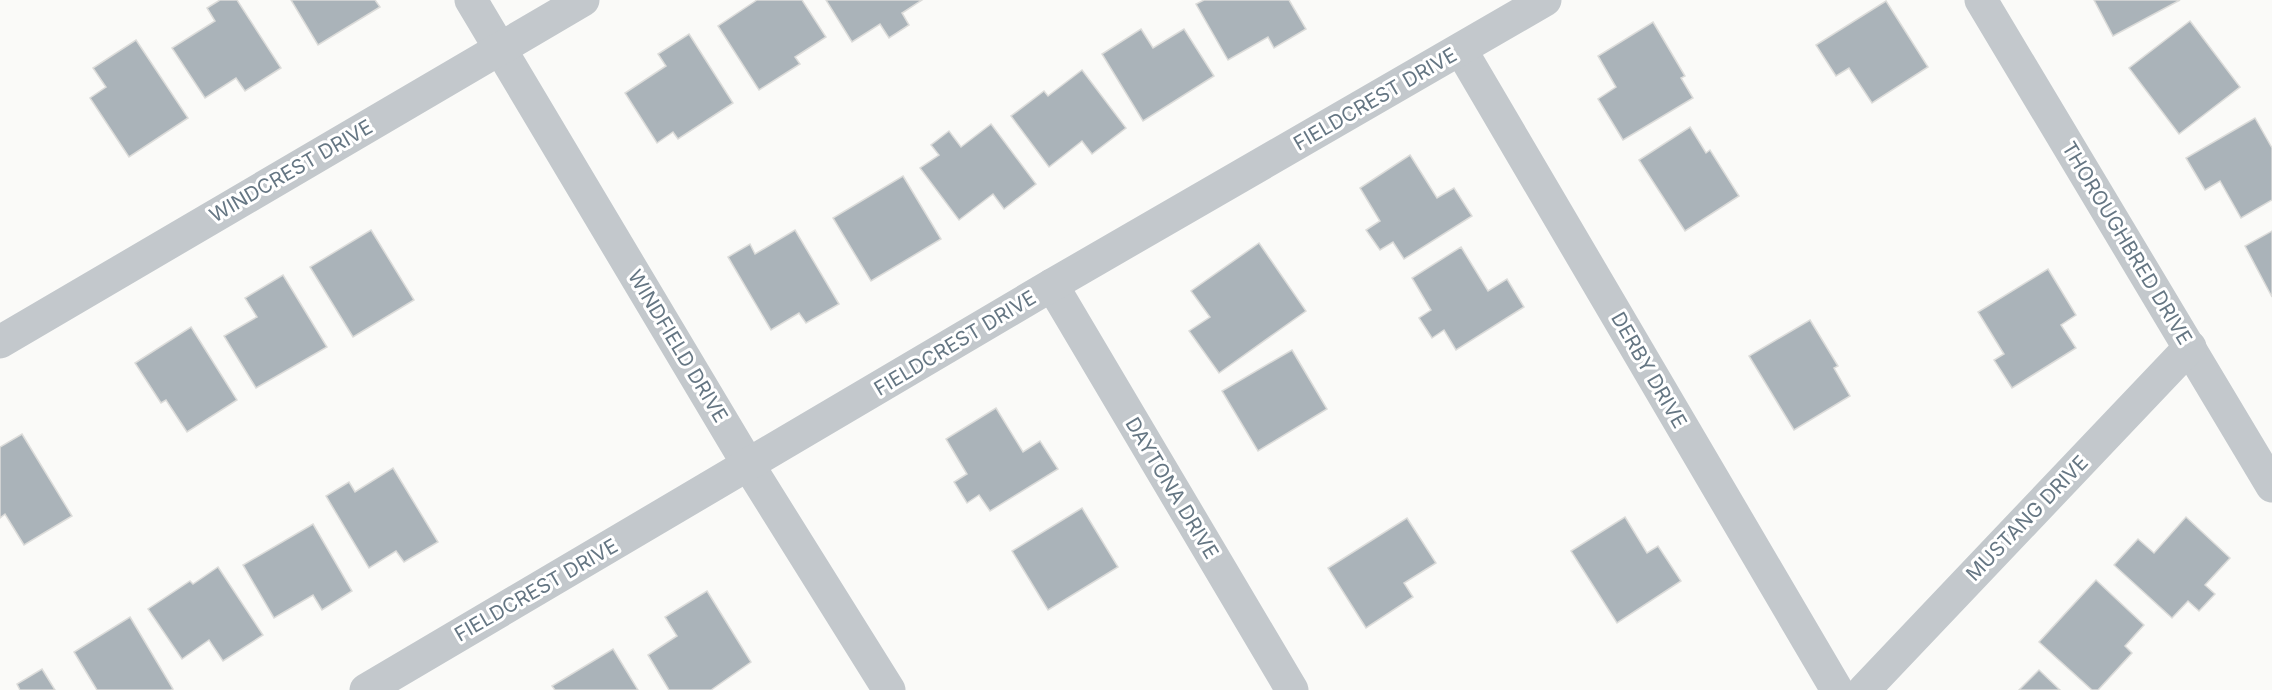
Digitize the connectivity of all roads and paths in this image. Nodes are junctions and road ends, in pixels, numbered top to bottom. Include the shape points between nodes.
1 (471, 0) edge
2 (583, 0) edge
3 (1545, 0) edge
4 (1981, 0) edge
5 (499, 49) junction
6 (1461, 50) junction
7 (1052, 285) junction
8 (0, 342) edge
9 (2190, 347) junction
10 (749, 466) junction
11 (2272, 486) edge
12 (366, 690) edge
13 (889, 690) edge
14 (1292, 690) edge
15 (1836, 690) edge
16 (1864, 690) edge

1 - 5 street, WINDFIELD DRIVE
2 - 5 street, WINDCREST DRIVE
3 - 6 street, FIELDCREST DRIVE
4 - 9 street, THOROUGHBRED DRIVE
5 - 8 street, WINDCREST DRIVE
5 - 10 street, WINDFIELD DRIVE
6 - 7 street, FIELDCREST DRIVE
6 - 15 street, DERBY DRIVE
7 - 10 street, FIELDCREST DRIVE
7 - 14 street, DAYTONA DRIVE
9 - 11 street, THOROUGHBRED DRIVE
9 - 16 street, MUSTANG DRIVE
10 - 12 street, FIELDCREST DRIVE
10 - 13 street, WINDFIELD DRIVE

